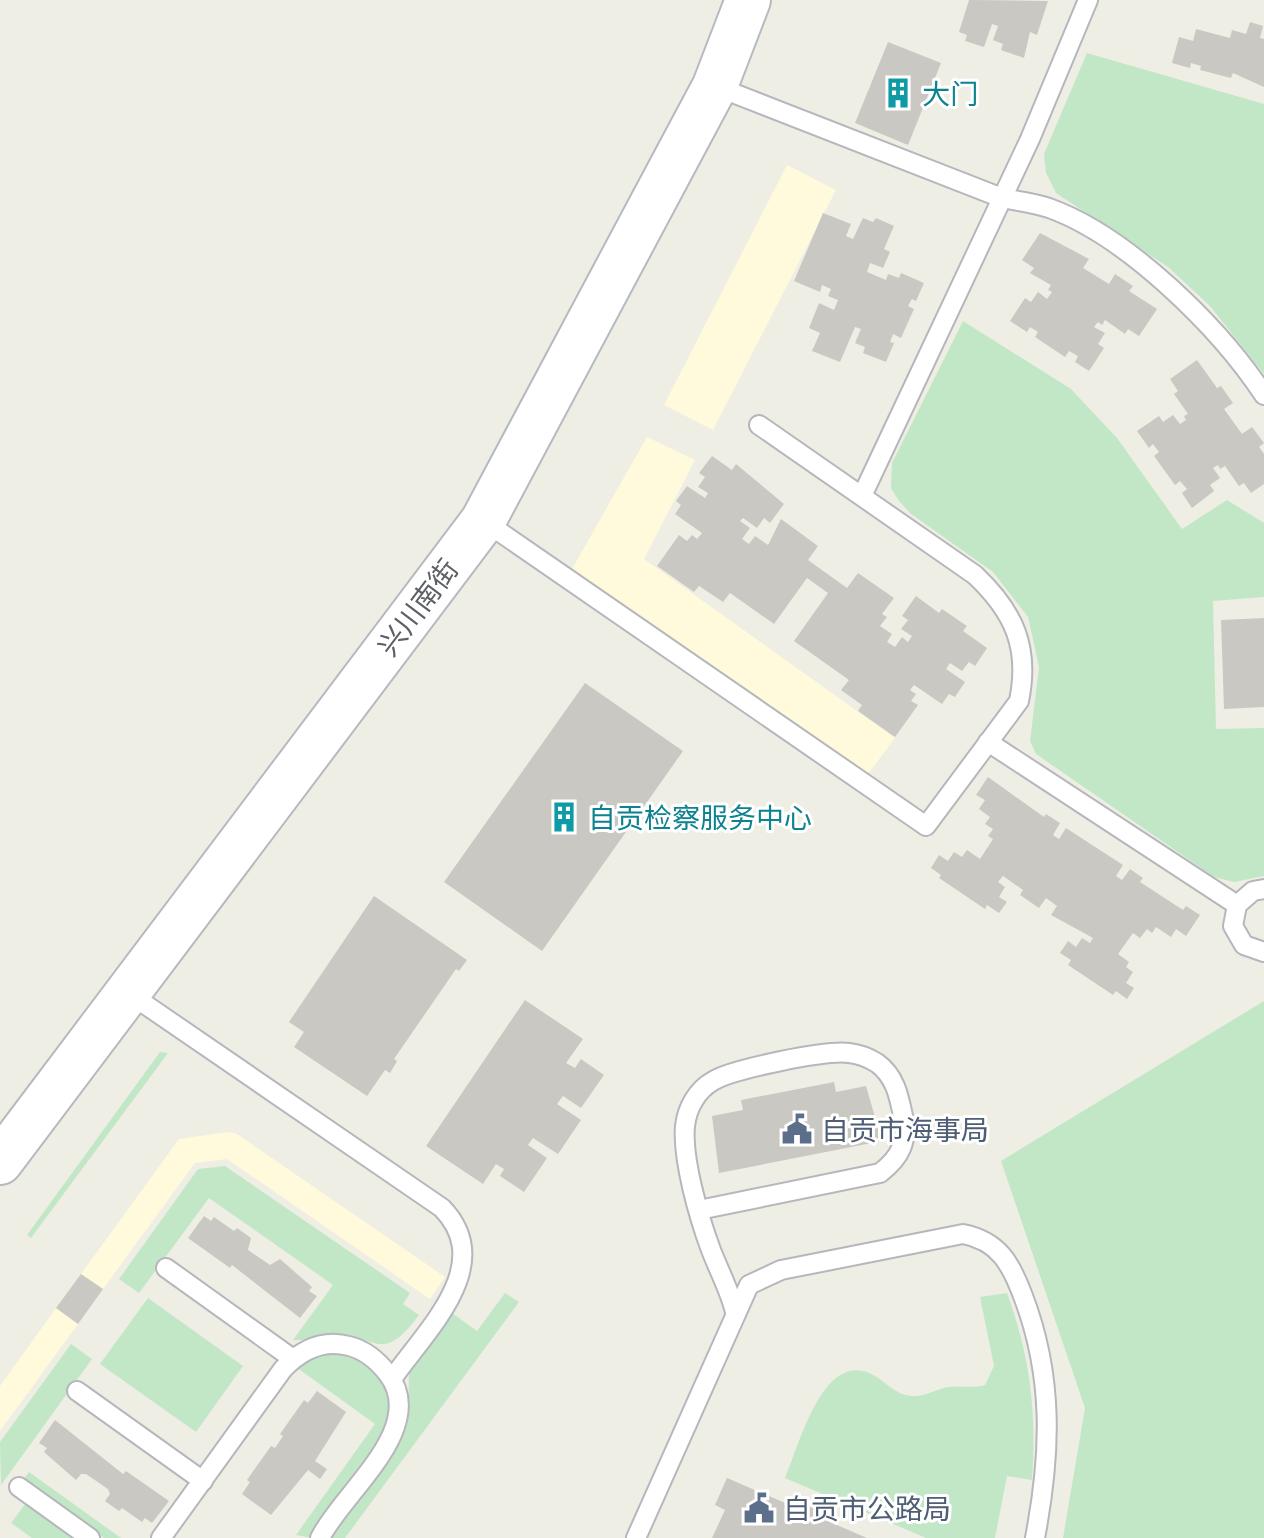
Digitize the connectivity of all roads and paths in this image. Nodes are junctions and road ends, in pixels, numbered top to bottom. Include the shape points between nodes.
1 (722, 0) edge
2 (748, 0) edge
3 (1088, 0) edge
4 (715, 86) junction
5 (1002, 198) junction
6 (1264, 395) edge
7 (759, 425) dead end
8 (862, 496) junction
9 (483, 521) junction
10 (988, 742) junction
11 (1264, 889) edge
12 (1237, 905) junction
13 (1264, 952) edge
14 (126, 991) junction
15 (0, 1121) edge
16 (0, 1162) edge
17 (699, 1210) junction
18 (166, 1268) dead end
19 (735, 1312) junction
20 (293, 1359) junction
21 (392, 1379) junction
22 (77, 1391) dead end
23 (203, 1481) junction
24 (19, 1487) dead end
25 (90, 1538) edge
26 (161, 1538) edge
27 (320, 1538) edge
28 (636, 1538) edge
29 (1035, 1538) edge

1 - 15 street, 兴川南街 via 563,332 466,509
2 - 4 street, 兴川南街
3 - 5 lane
4 - 5 lane
4 - 9 street, 兴川南街
5 - 6 lane via 1050,208 1146,266 1207,324
5 - 8 lane
7 - 8 lane
8 - 10 lane via 1001,599 1023,652 1024,677 1019,701
9 - 10 lane via 926,826
9 - 14 street, 兴川南街
10 - 12 lane
11 - 12 lane
12 - 13 lane via 1237,936 1244,945
14 - 16 street, 兴川南街
14 - 21 lane via 453,1220 464,1247 459,1280
17 - 17 lane via 685,1128 694,1100 710,1082 730,1073 835,1053 864,1057 890,1076 899,1093 905,1140 896,1159 880,1173
17 - 19 lane
18 - 20 lane
19 - 28 lane
19 - 29 lane via 749,1285 781,1270 954,1235 989,1242 1012,1268 1037,1332 1046,1385 1048,1457
20 - 21 lane via 316,1346 339,1344 371,1356
20 - 23 lane
21 - 27 lane via 399,1409 394,1433
22 - 23 lane
23 - 26 lane
24 - 25 lane

